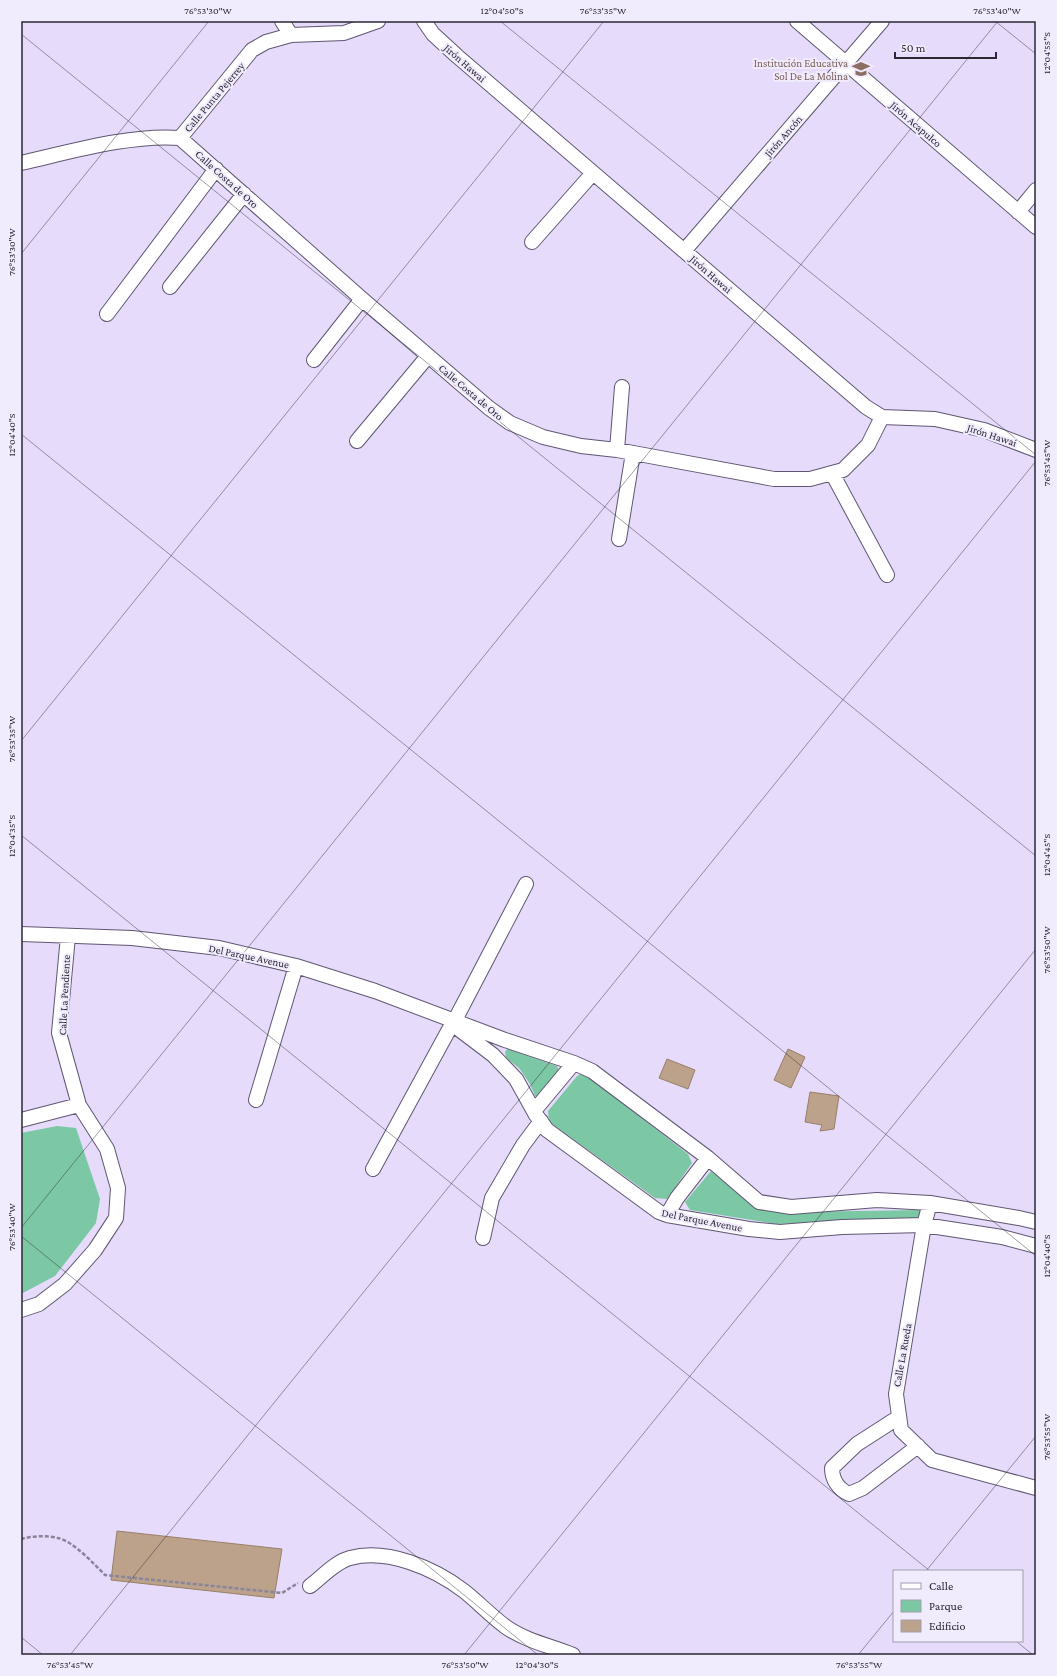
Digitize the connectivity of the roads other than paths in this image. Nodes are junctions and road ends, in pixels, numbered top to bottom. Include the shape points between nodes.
1 (282, 21) edge
2 (378, 21) edge
3 (424, 21) edge
4 (797, 21) edge
5 (882, 21) edge
6 (291, 35) junction
7 (846, 64) junction
8 (180, 138) junction
9 (21, 163) edge
10 (216, 169) junction
11 (594, 173) junction
12 (1036, 190) edge
13 (244, 194) junction
14 (1018, 212) junction
15 (1036, 227) edge
16 (532, 242) dead end
17 (684, 251) junction
18 (170, 287) dead end
19 (362, 299) junction
20 (107, 314) dead end
21 (428, 356) junction
22 (314, 360) dead end
23 (622, 387) dead end
24 (882, 418) junction
25 (357, 441) dead end
26 (617, 450) junction
27 (1036, 450) edge
28 (633, 453) junction
29 (832, 473) junction
30 (619, 539) dead end
31 (887, 575) dead end
32 (526, 884) dead end
33 (21, 934) edge
34 (68, 936) junction
35 (296, 966) junction
36 (450, 1021) junction
37 (574, 1063) junction
38 (256, 1100) dead end
39 (79, 1105) junction
40 (537, 1116) junction
41 (21, 1120) edge
42 (708, 1158) junction
43 (373, 1169) dead end
44 (930, 1204) junction
45 (667, 1215) junction
46 (1036, 1222) edge
47 (924, 1225) junction
48 (483, 1238) dead end
49 (1036, 1246) edge
50 (21, 1310) edge
51 (899, 1417) junction
52 (918, 1446) junction
53 (1036, 1488) edge
54 (310, 1586) road end
55 (573, 1655) edge

1 - 6 street
2 - 6 street, Calle Punta Pejerrey via 344,33
3 - 11 street, Jirón Hawai via 433,34 457,56
4 - 7 street, Jirón Acapulco
5 - 7 street, Jirón Ancón
6 - 8 street, Calle Punta Pejerrey via 266,42 252,50
7 - 14 street, Jirón Acapulco
7 - 17 street, Jirón Ancón
8 - 9 street, Calle Punta Pejerrey via 162,136 96,146
8 - 10 street, Calle Costa de Oro
10 - 13 street, Calle Costa de Oro
10 - 20 street
11 - 16 street
11 - 17 street, Jirón Hawai
12 - 14 street
13 - 18 street
13 - 19 street, Calle Costa de Oro
14 - 15 street, Jirón Acapulco
17 - 24 street, Jirón Hawai
19 - 21 street, Calle Costa de Oro
19 - 22 street
21 - 25 street
21 - 26 street, Calle Costa de Oro via 489,408 519,428 561,442
23 - 26 street
24 - 27 street, Jirón Hawai via 935,419 984,430
24 - 29 street, Calle Costa de Oro via 868,445 843,470
26 - 28 street, Calle Costa de Oro
28 - 29 street, Calle Costa de Oro via 774,479 810,479
28 - 30 street
29 - 31 street
32 - 36 street
33 - 34 street, Del Parque Avenue
34 - 35 street, Del Parque Avenue via 132,938 219,948
34 - 39 street, Calle La Pendiente via 59,1033
35 - 36 street, Del Parque Avenue via 375,991
35 - 38 street
36 - 37 street, Del Parque Avenue
36 - 40 street, Del Parque Avenue via 493,1055 516,1079
36 - 43 street
37 - 40 street
37 - 42 street, Del Parque Avenue via 592,1071
39 - 41 street
39 - 50 street, Calle La Pendiente via 107,1149 118,1188 116,1218 95,1250 65,1284 39,1304
40 - 45 street, Del Parque Avenue via 548,1130 659,1212
40 - 48 street via 492,1198
42 - 44 street, Del Parque Avenue via 759,1202 791,1207 878,1200
42 - 45 street
44 - 46 street, Del Parque Avenue
44 - 47 street, Calle La Rueda
45 - 47 street, Del Parque Avenue via 780,1232
47 - 49 street, Del Parque Avenue via 1002,1237
47 - 51 street, Calle La Rueda via 896,1394
51 - 52 street, Calle La Rueda via 901,1430
51 - 52 street via 857,1444 832,1468 832,1476 842,1491 849,1494 864,1488
52 - 53 street, Calle La Rueda via 932,1460
54 - 55 street via 349,1558 371,1555 403,1560 453,1583 507,1627 538,1643

